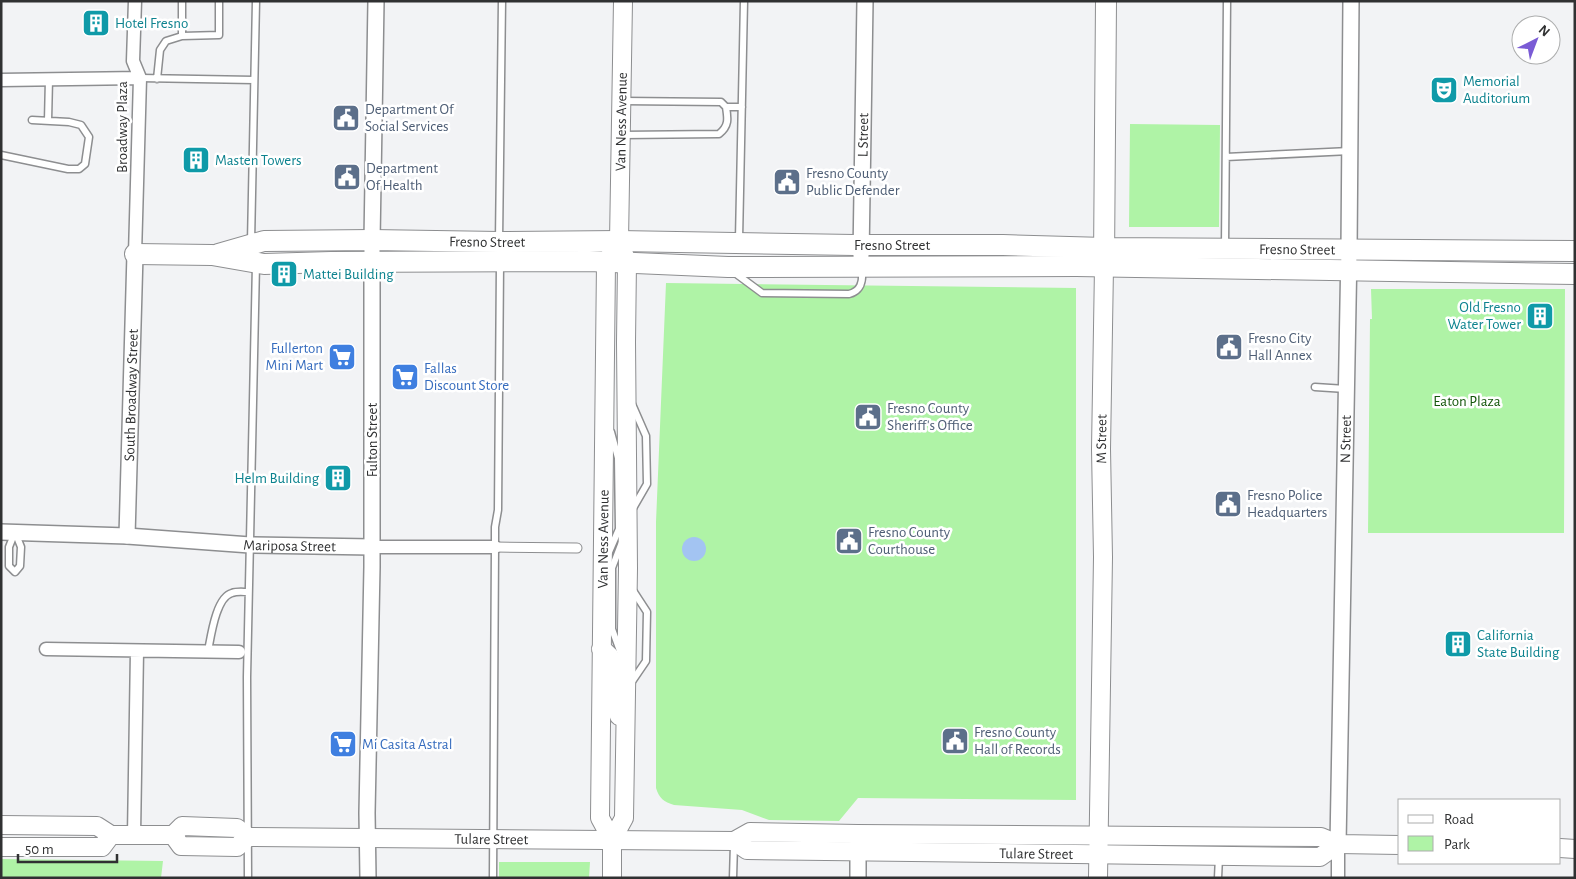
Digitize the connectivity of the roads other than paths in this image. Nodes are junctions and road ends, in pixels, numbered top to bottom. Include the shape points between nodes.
1 (135, 1) edge
2 (182, 1) edge
3 (219, 1) edge
4 (256, 1) edge
5 (376, 1) edge
6 (502, 1) edge
7 (623, 1) edge
8 (744, 1) edge
9 (864, 1) edge
10 (1106, 1) edge
11 (1227, 1) edge
12 (1351, 1) edge
13 (182, 36) junction
14 (140, 78) junction
15 (49, 79) junction
16 (157, 79) junction
17 (1, 80) edge
18 (254, 80) junction
19 (621, 101) junction
20 (726, 107) junction
21 (742, 107) junction
22 (32, 120) dead end
23 (48, 121) junction
24 (621, 135) junction
25 (1350, 151) junction
26 (1, 155) edge
27 (1226, 157) junction
28 (372, 240) junction
29 (619, 241) junction
30 (499, 242) junction
31 (738, 243) junction
32 (862, 244) junction
33 (1003, 245) junction
34 (1225, 249) junction
35 (1349, 250) junction
36 (1575, 251) edge
37 (135, 254) junction
38 (253, 254) junction
39 (1104, 257) junction
40 (372, 261) junction
41 (500, 262) junction
42 (606, 262) junction
43 (627, 262) junction
44 (728, 267) junction
45 (862, 267) junction
46 (893, 268) junction
47 (1348, 271) junction
48 (1575, 274) edge
49 (1315, 387) dead end
50 (1346, 389) junction
51 (628, 524) junction
52 (8, 532) edge
53 (127, 536) junction
54 (250, 545) junction
55 (372, 547) junction
56 (495, 547) junction
57 (577, 548) dead end
58 (628, 582) junction
59 (248, 592) junction
60 (46, 649) dead end
61 (598, 649) junction
62 (137, 651) junction
63 (208, 651) junction
64 (239, 652) dead end
65 (626, 666) junction
66 (626, 690) junction
67 (626, 741) junction
68 (1, 825) edge
69 (111, 835) junction
70 (134, 835) junction
71 (1098, 835) junction
72 (248, 837) junction
73 (367, 838) junction
74 (493, 839) junction
75 (612, 840) junction
76 (734, 841) junction
77 (858, 843) junction
78 (1338, 844) junction
79 (1398, 845) edge
80 (1, 847) edge
81 (1561, 848) edge
82 (1575, 849) edge
83 (1098, 854) junction
84 (1219, 855) junction
85 (248, 878) edge
86 (368, 878) edge
87 (492, 878) edge
88 (612, 878) edge
89 (733, 878) edge
90 (858, 878) edge
91 (1098, 878) edge
92 (1218, 878) edge
93 (1338, 878) edge

1 - 14 street, Broadway Plaza via 133,60
2 - 13 lane
3 - 13 lane via 219,35
4 - 18 lane
5 - 28 street, Fulton Street
6 - 30 lane
7 - 19 main road, Van Ness Avenue
8 - 21 lane
9 - 32 street, L Street
10 - 39 main road, M Street
11 - 27 lane
12 - 25 street, N Street
13 - 16 lane via 166,41 160,50
14 - 15 street
14 - 16 lane
14 - 37 street, Broadway Plaza
15 - 17 street
15 - 23 lane
16 - 18 lane
18 - 38 lane
19 - 20 lane via 721,102
19 - 24 main road, Van Ness Avenue
20 - 21 lane
20 - 24 lane via 726,128 719,134
21 - 31 lane
22 - 23 lane
23 - 26 lane via 81,125 86,132 85,164 79,169
24 - 29 main road, Van Ness Avenue
25 - 27 lane
25 - 35 street, N Street
27 - 34 lane
28 - 30 main road, Fresno Street
28 - 38 main road, Fresno Street via 264,241
28 - 40 street, Fulton Street
29 - 30 main road, Fresno Street
29 - 31 main road, Fresno Street
29 - 42 main road
29 - 43 main road, Van Ness Avenue
31 - 32 main road, Fresno Street
32 - 33 main road, Fresno Street
32 - 45 street, L Street
33 - 39 main road, Fresno Street
33 - 46 main road via 977,253 903,254
34 - 35 main road, Fresno Street
34 - 39 main road, Fresno Street
35 - 36 main road, Fresno Street
35 - 47 street, N Street
37 - 38 main road, Fresno Street
37 - 53 street, South Broadway Street
38 - 40 main road, Fresno Street via 264,264
38 - 54 lane
39 - 46 main road, Fresno Street
39 - 47 main road, Fresno Street
39 - 71 main road, M Street
40 - 41 main road, Fresno Street
40 - 55 street, Fulton Street
41 - 42 main road, Fresno Street
41 - 56 lane
42 - 43 main road, Fresno Street
42 - 61 main road, Van Ness Avenue
43 - 44 main road, Fresno Street
43 - 51 main road, Van Ness Avenue
44 - 45 main road, Fresno Street
44 - 45 lane via 762,293 849,294 860,288
45 - 46 main road, Fresno Street
47 - 48 main road, Fresno Street
47 - 50 street, N Street
49 - 50 lane
50 - 78 street, N Street
51 - 58 main road, Van Ness Avenue
51 - 65 lane via 612,568 612,629
52 - 52 lane via 9,566 15,572 20,566 21,547
52 - 53 street, Mariposa Street
53 - 54 street, Mariposa Street
54 - 55 street, Mariposa Street
54 - 59 lane
55 - 56 street, Mariposa Street
55 - 73 street, Fulton Street
56 - 57 street, Mariposa Street
56 - 74 lane
58 - 65 main road, Van Ness Avenue
58 - 66 lane via 647,612 646,661
59 - 63 lane via 232,593 220,603
59 - 72 lane
60 - 62 street
61 - 67 main road via 612,659 614,665 613,692
61 - 75 main road, Van Ness Avenue via 600,818
62 - 63 street
62 - 70 street
63 - 64 street
65 - 66 main road, Van Ness Avenue
66 - 67 main road, Van Ness Avenue
67 - 75 main road, Van Ness Avenue via 624,818
68 - 69 main road, Tulare Street via 98,826
69 - 70 main road, Tulare Street
69 - 80 main road via 102,847
70 - 72 main road, Tulare Street via 173,835 182,826 191,826 237,828
71 - 77 main road, Tulare Street
71 - 78 main road, Tulare Street via 1321,837
71 - 83 main road, M Street
72 - 73 main road, Tulare Street
72 - 85 lane
73 - 74 main road, Tulare Street
73 - 86 street, Fulton Street
74 - 75 main road, Tulare Street
74 - 87 lane
75 - 76 main road, Tulare Street
75 - 88 main road, Van Ness Avenue
76 - 77 main road, Tulare Street via 750,832
76 - 89 lane
77 - 83 main road, Tulare Street
77 - 90 street
78 - 79 main road, Tulare Street
78 - 84 main road, Tulare Street via 1320,856
78 - 93 street, N Street
81 - 82 main road
83 - 84 main road, Tulare Street
83 - 91 main road, M Street
84 - 92 lane

